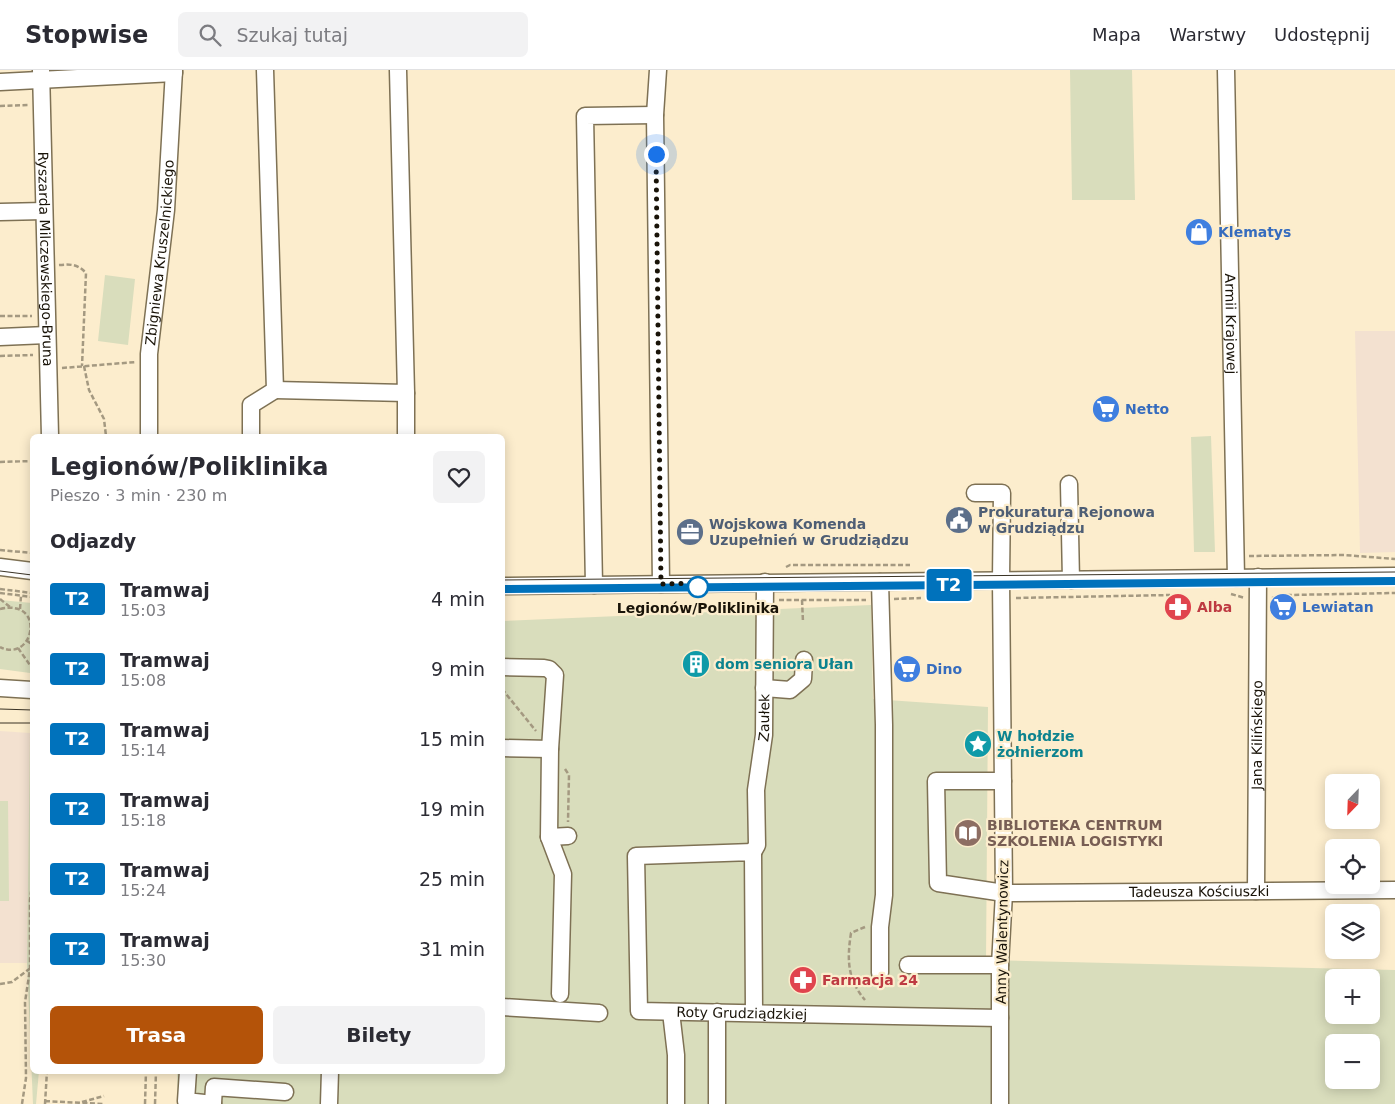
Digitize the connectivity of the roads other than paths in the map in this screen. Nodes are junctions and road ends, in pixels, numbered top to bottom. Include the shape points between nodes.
1 (265, 70) edge
2 (398, 70) edge
3 (658, 70) edge
4 (1226, 70) edge
5 (174, 71) edge
6 (41, 75) edge
7 (0, 82) edge
8 (655, 114) junction
9 (44, 211) junction
10 (0, 212) edge
11 (47, 335) junction
12 (0, 337) edge
13 (275, 390) junction
14 (406, 393) junction
15 (50, 434) edge
16 (149, 434) edge
17 (251, 434) edge
18 (406, 434) edge
19 (1069, 484) dead end
20 (975, 493) dead end
21 (0, 567) edge
22 (30, 571) edge
23 (1395, 576) edge
24 (1258, 577) junction
25 (1236, 578) junction
26 (1001, 580) junction
27 (1071, 580) junction
28 (765, 582) junction
29 (880, 582) junction
30 (661, 584) junction
31 (594, 585) junction
32 (505, 586) edge
33 (804, 660) dead end
34 (505, 667) edge
35 (0, 688) edge
36 (764, 688) junction
37 (30, 690) edge
38 (505, 748) edge
39 (550, 749) junction
40 (1003, 781) junction
41 (549, 836) junction
42 (568, 836) dead end
43 (753, 852) junction
44 (1395, 890) edge
45 (1256, 891) junction
46 (1004, 893) junction
47 (908, 965) dead end
48 (1000, 965) junction
49 (880, 973) dead end
50 (560, 994) dead end
51 (505, 1007) edge
52 (672, 1012) junction
53 (717, 1012) junction
54 (754, 1012) junction
55 (599, 1013) dead end
56 (1000, 1018) junction
57 (188, 1074) edge
58 (330, 1074) edge
59 (285, 1092) dead end
60 (213, 1103) edge
61 (329, 1104) edge
62 (676, 1104) edge
63 (717, 1104) edge
64 (1000, 1104) edge

1 - 13 street
2 - 14 street
3 - 8 street
4 - 25 street, Armii Krajowej
5 - 6 street
5 - 16 street, Zbigniewa Kruszelnickiego via 166,210 149,354
6 - 7 street
6 - 9 street, Ryszarda Milczewskiego-Bruna
8 - 30 street
8 - 31 street via 585,116
9 - 10 street
9 - 11 street, Ryszarda Milczewskiego-Bruna
11 - 12 street
11 - 15 street, Ryszarda Milczewskiego-Bruna
13 - 14 street
13 - 17 street via 251,406
14 - 18 street
19 - 27 street
20 - 26 street, Anny Walentynowicz via 1002,493
21 - 22 street
23 - 24 street
24 - 25 street
24 - 45 street, Jana Kilińskiego
25 - 27 street
26 - 27 street
26 - 29 street
26 - 40 street, Anny Walentynowicz
28 - 29 street
28 - 30 street
28 - 36 street, Zaułek
29 - 49 street via 884,725 884,895
30 - 31 street
31 - 32 street
33 - 36 street via 803,678 790,690
34 - 39 street via 544,668 555,675
35 - 37 street
36 - 43 street, Zaułek via 764,734 756,790 757,845
38 - 39 street
39 - 41 street
40 - 46 street, Anny Walentynowicz
40 - 46 street, Tadeusza Kościuszki via 936,781 938,883
41 - 42 street
41 - 50 street via 563,874
43 - 52 street, Roty Grudziądzkiej via 636,856 639,1011
43 - 54 street, Zaułek
44 - 45 street, Tadeusza Kościuszki
45 - 46 street, Tadeusza Kościuszki
46 - 48 street, Anny Walentynowicz
47 - 48 street
48 - 56 street, Anny Walentynowicz
51 - 55 street
52 - 53 street, Roty Grudziądzkiej
52 - 62 street
53 - 54 street, Roty Grudziądzkiej
53 - 63 street
54 - 56 street, Roty Grudziądzkiej
56 - 64 street, Anny Walentynowicz
57 - 60 street via 186,1101
58 - 61 street
59 - 60 street via 214,1087

